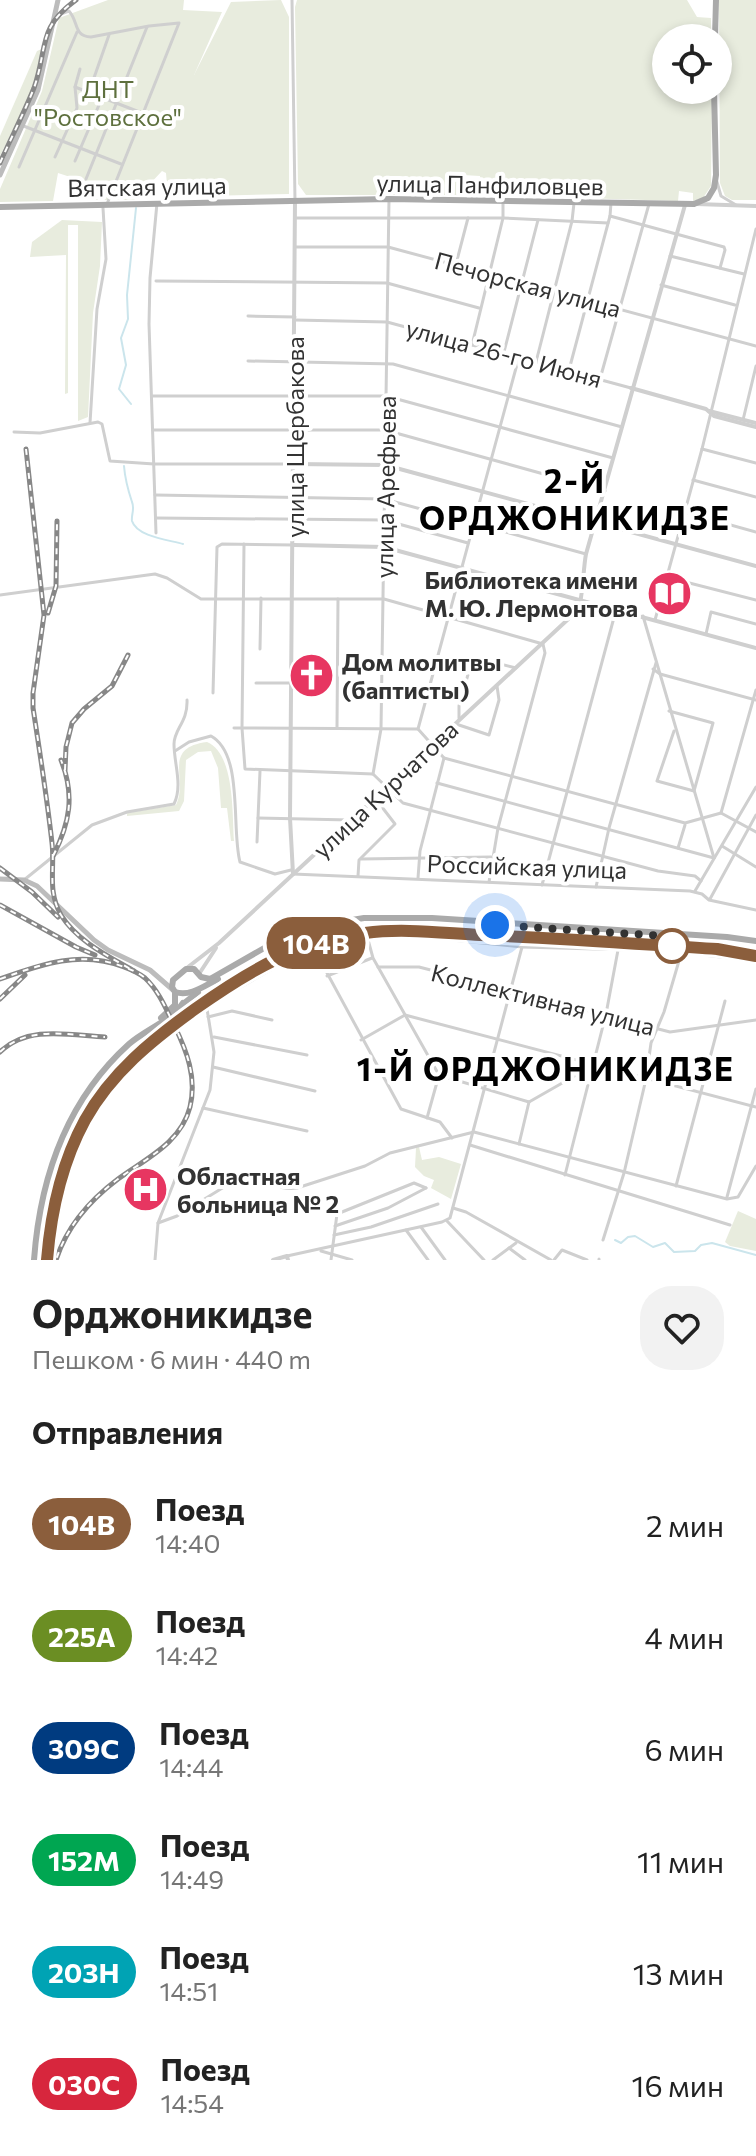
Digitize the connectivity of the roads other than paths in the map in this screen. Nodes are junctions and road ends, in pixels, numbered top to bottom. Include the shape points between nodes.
1 (58, 0) edge
2 (292, 0) edge
3 (716, 0) edge
4 (55, 17) junction
5 (715, 24) edge
6 (147, 26) junction
7 (77, 32) junction
8 (110, 34) junction
9 (80, 69) dead end
10 (75, 87) junction
11 (89, 92) junction
12 (102, 97) junction
13 (116, 103) junction
14 (714, 104) edge
15 (142, 113) junction
16 (21, 125) junction
17 (35, 130) junction
18 (62, 141) junction
19 (80, 148) junction
20 (95, 154) junction
21 (55, 157) dead end
22 (75, 161) dead end
23 (121, 164) junction
24 (19, 167) dead end
25 (0, 175) edge
26 (716, 175) junction
27 (86, 179) dead end
28 (389, 199) junction
29 (295, 201) junction
30 (503, 202) junction
31 (157, 203) junction
32 (574, 203) junction
33 (611, 203) junction
34 (105, 204) junction
35 (649, 204) junction
36 (694, 204) junction
37 (685, 205) junction
38 (736, 205) junction
39 (756, 206) edge
40 (0, 207) edge
41 (610, 216) junction
42 (296, 218) junction
43 (388, 218) junction
44 (468, 218) junction
45 (503, 218) junction
46 (538, 220) junction
47 (572, 221) junction
48 (608, 223) junction
49 (643, 225) junction
50 (756, 229) edge
51 (676, 234) junction
52 (296, 247) junction
53 (388, 247) junction
54 (753, 251) edge
55 (670, 256) junction
56 (456, 264) junction
57 (720, 268) junction
58 (488, 273) junction
59 (745, 274) junction
60 (296, 280) junction
61 (156, 281) dead end
62 (522, 282) junction
63 (387, 283) junction
64 (661, 285) junction
65 (554, 291) junction
66 (588, 300) junction
67 (736, 305) junction
68 (479, 308) junction
69 (618, 308) junction
70 (248, 316) dead end
71 (652, 317) junction
72 (295, 318) junction
73 (387, 322) junction
74 (729, 339) junction
75 (472, 345) junction
76 (756, 346) edge
77 (504, 353) junction
78 (519, 357) junction
79 (248, 361) dead end
80 (295, 362) junction
81 (536, 362) junction
82 (387, 364) junction
83 (756, 366) edge
84 (569, 371) junction
85 (600, 379) junction
86 (631, 388) junction
87 (508, 395) junction
88 (153, 396) junction
89 (295, 396) junction
90 (386, 396) junction
91 (709, 411) junction
92 (743, 420) junction
93 (90, 423) junction
94 (756, 425) edge
95 (499, 427) junction
96 (622, 427) junction
97 (153, 430) junction
98 (295, 430) junction
99 (385, 430) junction
100 (14, 432) dead end
101 (702, 449) junction
102 (614, 458) junction
103 (490, 460) junction
104 (756, 463) edge
105 (154, 464) junction
106 (294, 464) junction
107 (385, 465) junction
108 (693, 480) junction
109 (605, 491) junction
110 (482, 492) junction
111 (155, 495) junction
112 (294, 497) junction
113 (756, 497) edge
114 (384, 499) junction
115 (684, 512) junction
116 (156, 518) junction
117 (294, 519) junction
118 (384, 520) junction
119 (597, 522) junction
120 (473, 523) junction
121 (756, 532) edge
122 (156, 533) dead end
123 (468, 543) junction
124 (676, 543) junction
125 (244, 544) junction
126 (294, 545) junction
127 (384, 547) junction
128 (586, 554) junction
129 (756, 566) edge
130 (461, 567) junction
131 (666, 577) junction
132 (0, 595) edge
133 (243, 597) junction
134 (261, 598) junction
135 (293, 598) junction
136 (338, 599) junction
137 (384, 599) junction
138 (581, 599) junction
139 (215, 600) junction
140 (756, 600) edge
141 (616, 609) junction
142 (448, 616) junction
143 (643, 616) junction
144 (655, 620) junction
145 (756, 624) edge
146 (706, 634) junction
147 (543, 644) junction
148 (756, 648) edge
149 (260, 649) dead end
150 (657, 662) junction
151 (516, 668) junction
152 (652, 669) junction
153 (660, 674) junction
154 (256, 683) dead end
155 (292, 683) junction
156 (497, 686) junction
157 (756, 690) edge
158 (213, 693) dead end
159 (187, 700) dead end
160 (755, 700) edge
161 (669, 711) junction
162 (458, 722) junction
163 (234, 728) dead end
164 (242, 728) junction
165 (292, 728) junction
166 (337, 729) junction
167 (381, 729) junction
168 (418, 729) junction
169 (675, 730) junction
170 (432, 746) junction
171 (175, 751) junction
172 (444, 758) junction
173 (260, 771) junction
174 (291, 771) junction
175 (373, 774) junction
176 (513, 776) junction
177 (437, 783) junction
178 (756, 787) edge
179 (386, 788) junction
180 (568, 791) junction
181 (694, 791) junction
182 (375, 798) junction
183 (506, 800) junction
184 (616, 804) junction
185 (430, 811) junction
186 (721, 813) junction
187 (561, 815) junction
188 (756, 815) edge
189 (258, 818) junction
190 (290, 818) junction
191 (703, 819) junction
192 (351, 820) junction
193 (736, 821) junction
194 (685, 823) junction
195 (498, 828) junction
196 (609, 828) junction
197 (748, 828) junction
198 (756, 832) edge
199 (257, 842) dead end
200 (553, 842) junction
201 (722, 846) junction
202 (678, 848) junction
203 (734, 853) junction
204 (602, 854) junction
205 (419, 857) junction
206 (714, 858) junction
207 (361, 859) junction
208 (491, 859) junction
209 (548, 864) junction
210 (756, 867) edge
211 (292, 872) junction
212 (358, 877) junction
213 (0, 879) edge
214 (418, 879) junction
215 (24, 880) junction
216 (701, 881) junction
217 (489, 882) junction
218 (542, 885) junction
219 (596, 887) junction
220 (695, 891) junction
221 (709, 900) junction
222 (756, 910) edge
223 (367, 936) junction
224 (756, 942) edge
225 (219, 943) junction
226 (522, 947) junction
227 (314, 949) junction
228 (618, 950) junction
229 (681, 954) junction
230 (373, 958) junction
231 (756, 961) edge
232 (378, 967) junction
233 (186, 969) junction
234 (198, 975) junction
235 (327, 976) junction
236 (175, 977) junction
237 (162, 979) junction
238 (218, 979) junction
239 (510, 991) junction
240 (174, 992) junction
241 (188, 993) junction
242 (725, 1001) dead end
243 (183, 1004) junction
244 (606, 1014) junction
245 (405, 1015) junction
246 (166, 1017) junction
247 (208, 1017) junction
248 (272, 1020) dead end
249 (756, 1020) edge
250 (720, 1026) junction
251 (656, 1030) junction
252 (214, 1037) junction
253 (361, 1040) junction
254 (498, 1040) junction
255 (307, 1055) dead end
256 (593, 1065) junction
257 (213, 1067) junction
258 (439, 1075) junction
259 (646, 1079) junction
260 (485, 1089) junction
261 (756, 1089) edge
262 (315, 1091) dead end
263 (703, 1093) junction
264 (529, 1102) junction
265 (754, 1106) edge
266 (203, 1108) junction
267 (427, 1119) junction
268 (307, 1131) dead end
269 (474, 1132) junction
270 (453, 1138) junction
271 (519, 1144) junction
272 (470, 1145) junction
273 (569, 1157) junction
274 (756, 1166) edge
275 (624, 1173) junction
276 (565, 1175) junction
277 (676, 1187) junction
278 (618, 1191) junction
279 (727, 1199) junction
280 (438, 1204) dead end
281 (453, 1208) junction
282 (448, 1219) junction
283 (158, 1223) junction
284 (730, 1225) dead end
285 (335, 1226) junction
286 (421, 1227) junction
287 (406, 1230) junction
288 (334, 1235) junction
289 (603, 1240) dead end
290 (516, 1242) junction
291 (333, 1247) junction
292 (509, 1248) junction
293 (318, 1250) junction
294 (332, 1254) junction
295 (498, 1256) junction
296 (287, 1258) edge
297 (33, 1260) edge
298 (155, 1260) edge
299 (273, 1260) edge
300 (331, 1260) edge
301 (352, 1260) edge
302 (428, 1260) edge
303 (445, 1260) edge
304 (484, 1260) edge
305 (493, 1260) edge
306 (503, 1260) edge
307 (525, 1260) edge
308 (552, 1260) edge
309 (587, 1260) edge

1 - 4 main road
2 - 29 street, улица Щербакова
3 - 5 main road
4 - 7 street via 69,11
4 - 16 main road via 38,90
6 - 8 street
6 - 13 street
6 - 15 street via 179,23
7 - 8 street via 84,37
7 - 17 street
8 - 11 street
9 - 10 street
10 - 11 street
10 - 18 street via 77,108
11 - 12 street
12 - 13 street
12 - 19 street
13 - 15 street
13 - 20 street
14 - 26 main road
15 - 23 street
16 - 17 street
16 - 25 main road
17 - 18 street
17 - 24 street
18 - 19 street
18 - 21 street
19 - 20 street
19 - 22 street
20 - 23 street
20 - 27 street
23 - 34 street
26 - 36 main road via 712,194
26 - 38 street via 721,196
28 - 29 main road, улица Панфиловцев
28 - 30 main road, улица Панфиловцев
28 - 43 street, улица Арефьева
29 - 31 main road, Вятская улица
29 - 42 street, улица Щербакова
30 - 32 main road, улица Панфиловцев
30 - 45 street
31 - 34 main road, Вятская улица
31 - 88 street via 150,280
32 - 33 main road, улица Панфиловцев
32 - 47 street
33 - 35 main road, улица Панфиловцев
33 - 41 street
34 - 40 main road, Вятская улица
34 - 93 street via 106,259 97,309
35 - 37 main road, улица Панфиловцев
35 - 49 street
36 - 37 main road, улица Панфиловцев
36 - 38 street
37 - 51 street
38 - 39 street
41 - 48 street
41 - 49 street
42 - 43 street
42 - 52 street, улица Щербакова
43 - 44 street
43 - 53 street, улица Арефьева
44 - 45 street
44 - 56 street
45 - 46 street
45 - 58 street
46 - 47 street
46 - 62 street
47 - 48 street
47 - 65 street
48 - 66 street
49 - 51 street
49 - 69 street
50 - 54 street
51 - 55 street
51 - 57 street via 724,247
52 - 53 street, Печорская улица
52 - 60 street, улица Щербакова
53 - 56 street, Печорская улица
53 - 63 street, улица Арефьева
54 - 59 street
55 - 57 street
55 - 64 street
56 - 58 street, Печорская улица
57 - 59 street
58 - 62 street, Печорская улица
58 - 68 street
59 - 67 street
60 - 61 street
60 - 63 street
60 - 72 street, улица Щербакова
62 - 65 street, Печорская улица
62 - 77 street
63 - 68 street
63 - 73 street, улица Арефьева
64 - 67 street
64 - 71 street
65 - 66 street, Печорская улица
65 - 81 street
66 - 69 street, Печорская улица
66 - 84 street
67 - 74 street
68 - 75 street
69 - 71 street, Печорская улица
69 - 85 street
70 - 72 street, улица 26-го Июня
71 - 74 street, Печорская улица
71 - 86 street
72 - 73 street, улица 26-го Июня
72 - 80 street, улица Щербакова
73 - 75 street, улица 26-го Июня
73 - 82 street, улица Арефьева
74 - 76 street, Печорская улица
74 - 91 street
75 - 77 street, улица 26-го Июня
77 - 78 street, улица 26-го Июня
78 - 81 street, улица 26-го Июня
78 - 87 street
79 - 80 street
80 - 82 street
80 - 89 street, улица Щербакова
81 - 84 street, улица 26-го Июня
82 - 87 street
82 - 90 street, улица Арефьева
83 - 92 street
84 - 85 street, улица 26-го Июня
85 - 86 street, улица 26-го Июня
86 - 91 street, улица 26-го Июня
86 - 96 street
87 - 95 street
87 - 96 street
88 - 89 street
88 - 97 street
89 - 90 street
89 - 98 street, улица Щербакова
90 - 95 street
90 - 99 street, улица Арефьева
91 - 92 street, улица 26-го Июня
91 - 94 street, улица 26-го Июня
91 - 101 street
92 - 94 street, улица 26-го Июня
93 - 100 street via 40,433
93 - 105 street via 101,422 110,461
95 - 102 street
95 - 103 street
96 - 102 street
97 - 98 street
97 - 105 street
98 - 99 street
98 - 106 street, улица Щербакова
99 - 103 street
99 - 107 street, улица Арефьева
101 - 104 street
101 - 108 street
102 - 109 street
103 - 109 street
103 - 110 street
105 - 106 street
105 - 111 street
106 - 107 street
106 - 112 street, улица Щербакова
107 - 110 street
107 - 114 street, улица Арефьева
108 - 113 street
108 - 115 street
109 - 119 street
110 - 119 street
110 - 120 street
111 - 112 street
111 - 116 street
112 - 114 street
112 - 117 street, улица Щербакова
114 - 118 street, улица Арефьева
114 - 120 street
115 - 121 street
115 - 124 street
116 - 117 street
116 - 122 street
117 - 118 street
117 - 126 street, улица Щербакова
118 - 123 street
118 - 127 street, улица Арефьева
119 - 124 street
119 - 128 street
120 - 123 street
120 - 128 street
123 - 130 street
124 - 129 street
124 - 131 street
125 - 126 street
125 - 133 street
125 - 139 street via 217,547
126 - 127 street
126 - 135 street, улица Щербакова
127 - 130 street
127 - 137 street, улица Арефьева
128 - 138 street
130 - 138 street
130 - 142 street
131 - 140 street
131 - 144 street
132 - 139 street via 155,574 197,597
133 - 134 street
133 - 139 street
133 - 164 street
134 - 135 street
134 - 149 street
135 - 136 street
135 - 155 street, улица Щербакова
136 - 137 street
136 - 166 street
137 - 142 street
137 - 167 street, улица Арефьева
138 - 141 street
138 - 147 street, улица Курчатова via 578,610
139 - 158 street
141 - 143 street
141 - 180 street
142 - 147 street
142 - 168 street
143 - 144 street
143 - 150 street
144 - 146 street
145 - 146 street via 711,612
146 - 148 street
147 - 151 street, улица Курчатова
147 - 176 street
150 - 152 street
150 - 153 street
151 - 156 street, улица Курчатова
151 - 162 street via 473,657
152 - 153 street
152 - 184 street
153 - 160 street
153 - 161 street
154 - 155 street
155 - 165 street, улица Щербакова
156 - 162 street, улица Курчатова
156 - 162 street via 499,700 489,735
157 - 160 street
159 - 171 street
160 - 186 street
161 - 169 street
161 - 181 street via 713,723
162 - 170 street, улица Курчатова
163 - 164 street
164 - 165 street
164 - 173 street via 245,767
165 - 166 street
165 - 174 street, улица Щербакова
166 - 167 street
167 - 168 street
167 - 175 street, улица Арефьева
168 - 170 street
169 - 181 street
169 - 181 street via 657,781
170 - 172 street
170 - 179 street, улица Курчатова
171 - 211 street, Российская улица via 211,736 225,750 232,772 240,862 275,874
171 - 215 street via 174,804 92,825
172 - 176 street
172 - 177 street
173 - 174 street
173 - 189 street
174 - 175 street
174 - 190 street, улица Щербакова
175 - 179 street
176 - 180 street
176 - 183 street
177 - 183 street
177 - 185 street
178 - 193 street
179 - 182 street, улица Курчатова
179 - 185 street via 403,803
180 - 184 street
180 - 187 street
181 - 191 street
182 - 192 street, улица Курчатова
182 - 207 street via 395,824
183 - 187 street
183 - 195 street
184 - 194 street
184 - 196 street
185 - 195 street
185 - 205 street
186 - 191 street
186 - 193 street
187 - 196 street
187 - 200 street
188 - 197 street
189 - 190 street
189 - 199 street
190 - 192 street
190 - 211 street, улица Щербакова
191 - 194 street
191 - 206 street
192 - 211 street, улица Курчатова
193 - 197 street
193 - 201 street
194 - 202 street
195 - 200 street
195 - 208 street
196 - 202 street
196 - 204 street
197 - 198 street
197 - 203 street
200 - 204 street
200 - 209 street
201 - 203 street
201 - 206 street
202 - 206 street
203 - 210 street
203 - 221 street
204 - 216 street
204 - 219 street
205 - 207 street
205 - 208 street
205 - 214 street
206 - 216 street
207 - 212 street
208 - 209 street
208 - 217 street
209 - 218 street
211 - 212 street, Российская улица
211 - 225 street, улица Курчатова
212 - 214 street, Российская улица
213 - 215 main road
214 - 217 street, Российская улица
215 - 237 main road via 50,896 108,950
216 - 220 street
217 - 218 street, Российская улица
218 - 219 street, Российская улица
219 - 220 street, Российская улица
220 - 221 street
221 - 222 street
223 - 226 street
223 - 227 street
223 - 230 street
224 - 234 main road via 450,919 364,918 273,943 210,979
224 - 238 main road via 365,921 300,935
225 - 233 street, улица Курчатова
225 - 234 street, улица Курчатова
226 - 228 street
226 - 239 street
227 - 235 street
227 - 247 street via 209,1005
228 - 229 street
228 - 244 street
229 - 231 street
229 - 251 street
230 - 232 street
230 - 235 street
232 - 239 street, Коллективная улица via 419,967
232 - 245 street
233 - 234 main road
233 - 236 main road
234 - 241 main road
235 - 253 street
236 - 237 main road
236 - 240 main road
237 - 240 main road
238 - 241 main road
238 - 243 main road
239 - 244 street, Коллективная улица
239 - 254 street
240 - 241 main road
240 - 246 main road via 175,1005
241 - 243 main road
242 - 250 street
243 - 246 main road
244 - 251 street, Коллективная улица
244 - 256 street
245 - 253 street
245 - 254 street
245 - 258 street
246 - 297 main road via 126,1044 78,1099 42,1180
247 - 248 street via 232,1011
247 - 252 street
249 - 250 street, Коллективная улица
250 - 251 street, Коллективная улица
250 - 263 street
251 - 259 street
252 - 255 street
252 - 257 street
253 - 267 street via 401,1109
254 - 256 street
254 - 260 street
256 - 259 street
256 - 264 street
256 - 273 street
257 - 262 street
257 - 266 street
258 - 260 street
258 - 267 street
259 - 263 street
259 - 275 street
260 - 264 street
260 - 269 street
261 - 265 street
263 - 265 street
263 - 277 street
264 - 271 street
265 - 279 street
266 - 268 street
266 - 283 street
267 - 270 street via 443,1125
269 - 270 street
269 - 271 street
269 - 272 street
270 - 283 street via 390,1153 297,1188 237,1179
271 - 273 street
272 - 276 street
272 - 281 street
273 - 275 street
273 - 276 street
274 - 279 street via 736,1198
275 - 277 street
275 - 278 street
276 - 278 street
277 - 279 street
278 - 284 street
278 - 289 street
280 - 288 street
281 - 282 street
281 - 290 street
282 - 286 street
282 - 304 street
283 - 298 street
285 - 285 street via 337,1214 353,1207 414,1183 426,1188
285 - 288 street
286 - 287 street
286 - 303 street
287 - 291 street
287 - 302 street
288 - 291 street
290 - 292 street
290 - 308 street
291 - 293 street
291 - 294 street
292 - 295 street
292 - 307 street
293 - 294 street
293 - 296 street
294 - 300 street
294 - 301 street
295 - 305 street
295 - 306 street
296 - 299 street
308 - 309 street via 562,1250

